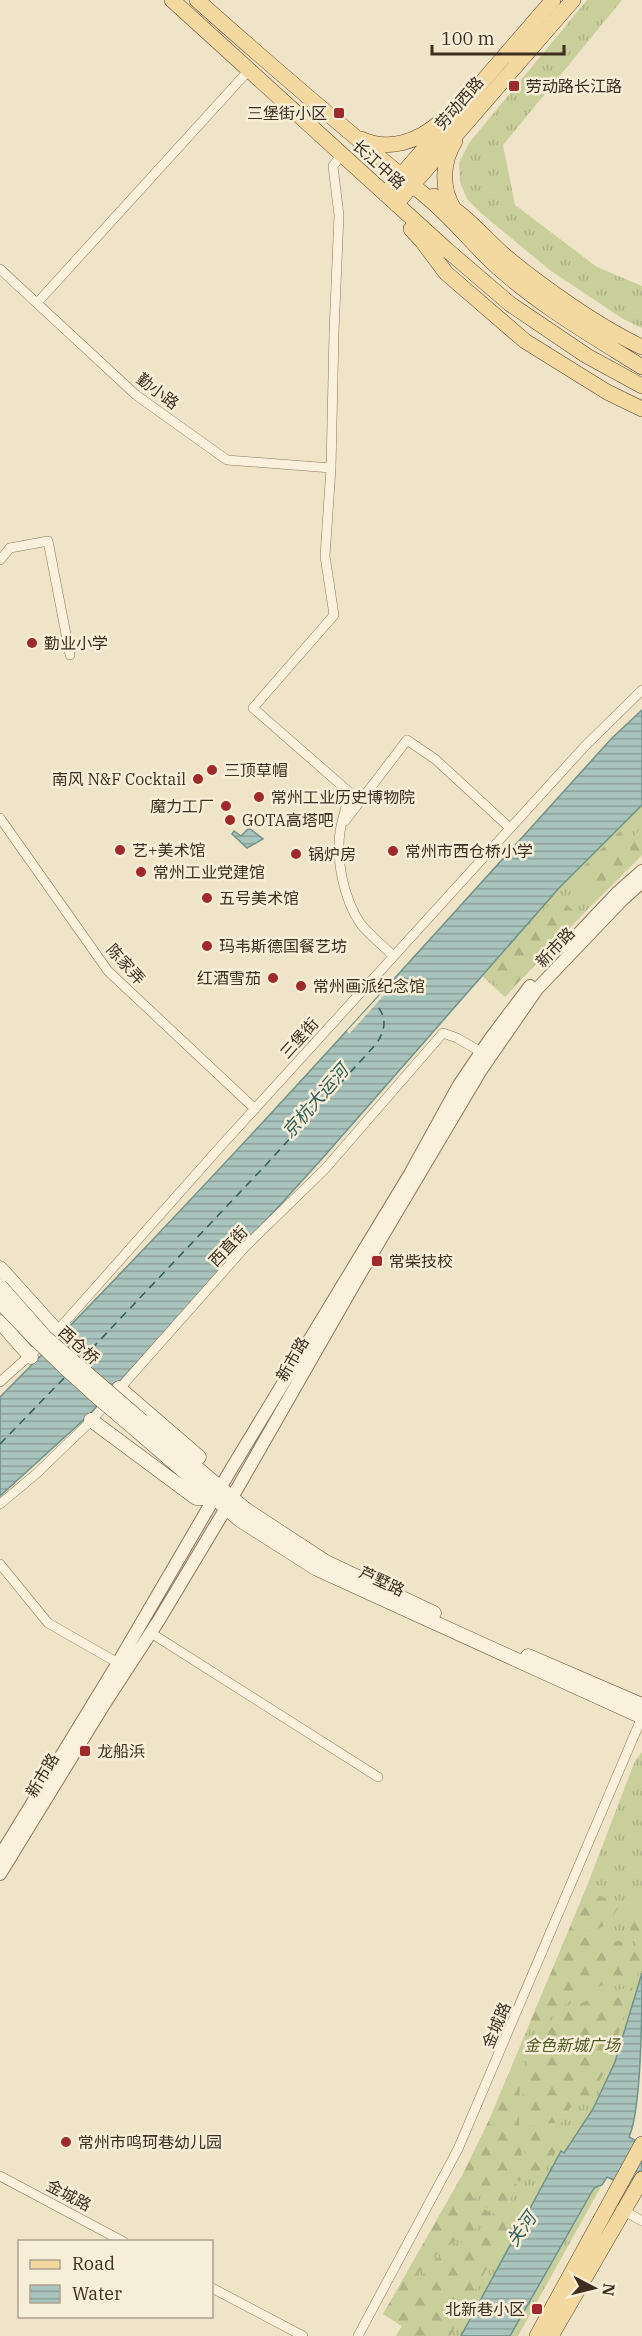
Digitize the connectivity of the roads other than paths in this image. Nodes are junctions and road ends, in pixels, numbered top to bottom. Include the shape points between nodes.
1 (172, 0) edge
2 (197, 0) edge
3 (553, 0) edge
4 (573, 0) edge
5 (249, 70) junction
6 (472, 94) junction
7 (470, 118) junction
8 (350, 133) junction
9 (342, 154) junction
10 (406, 180) junction
11 (391, 199) junction
12 (452, 206) junction
13 (422, 240) junction
14 (447, 250) junction
15 (493, 263) junction
16 (0, 269) edge
17 (37, 303) junction
18 (642, 347) edge
19 (642, 367) edge
20 (642, 386) edge
21 (642, 409) edge
22 (331, 468) junction
23 (0, 560) edge
24 (70, 655) dead end
25 (642, 690) edge
26 (0, 818) edge
27 (342, 824) junction
28 (510, 828) junction
29 (642, 871) edge
30 (642, 882) edge
31 (393, 956) junction
32 (481, 1052) junction
33 (255, 1109) junction
34 (0, 1268) edge
35 (0, 1286) edge
36 (0, 1302) edge
37 (0, 1322) edge
38 (57, 1331) junction
39 (31, 1357) junction
40 (0, 1383) edge
41 (119, 1388) junction
42 (91, 1420) junction
43 (138, 1425) junction
44 (218, 1493) junction
45 (229, 1503) junction
46 (0, 1504) edge
47 (0, 1564) edge
48 (151, 1633) junction
49 (118, 1663) junction
50 (642, 1705) edge
51 (642, 1717) edge
52 (378, 1777) dead end
53 (1, 1852) edge
54 (0, 1874) edge
55 (642, 2144) edge
56 (0, 2176) edge
57 (642, 2179) edge
58 (610, 2200) junction
59 (625, 2207) junction
60 (642, 2221) edge
61 (122, 2240) edge
62 (213, 2289) edge
63 (303, 2336) edge
64 (358, 2336) edge
65 (537, 2336) edge
66 (552, 2336) edge

1 - 5 main road, 长江中路
2 - 8 main road, 长江中路
3 - 6 main road, 劳动西路
4 - 7 main road, 劳动西路
5 - 9 main road, 长江中路
5 - 17 street
6 - 8 main road via 428,132 402,144 364,141
6 - 10 main road, 劳动西路
7 - 10 main road, 劳动西路
7 - 12 main road via 451,148 445,168 444,183
8 - 10 main road, 长江中路
9 - 11 main road, 长江中路
9 - 22 street via 333,166 339,215
10 - 11 main road, 劳动西路
10 - 12 main road
10 - 15 main road, 长江中路
11 - 13 main road via 403,222
11 - 14 main road, 长江中路
12 - 15 main road
12 - 18 main road via 506,256 563,298
13 - 14 main road
13 - 21 main road via 446,273 525,341
14 - 20 main road, 长江中路 via 510,304 568,344
15 - 19 main road, 长江中路 via 584,331
16 - 17 street, 勤小路
17 - 22 street, 勤小路 via 136,395 227,460
22 - 27 street via 324,556 334,615 253,708 344,785 348,800
23 - 24 street via 10,548 48,541
25 - 28 street, 三堡街
26 - 33 street, 陈家弄 via 108,971
27 - 28 street via 407,740 435,759
27 - 31 street via 341,867 350,904 361,924
28 - 31 street, 三堡街
29 - 32 street, 新市路 via 531,984
30 - 45 street, 新市路 via 537,989 481,1070
31 - 33 street, 三堡街
32 - 41 street, 西直街 via 443,1033 325,1169 246,1246
32 - 44 street, 新市路
33 - 38 street, 三堡街
34 - 38 main road
35 - 43 main road, 西仓桥, bridge via 45,1336
36 - 43 main road, 西仓桥, bridge via 98,1399
37 - 39 main road
38 - 39 street, 三堡街
39 - 40 street, 三堡街
41 - 42 street, 西直街
41 - 44 main road via 210,1468
42 - 44 main road via 196,1498
42 - 46 street, 西直街
43 - 44 main road, 芦墅路
44 - 45 main road, 芦墅路
44 - 49 street, 新市路
45 - 48 street, 新市路
45 - 50 main road, 芦墅路 via 245,1509 326,1562 497,1643
45 - 51 main road, 芦墅路 via 240,1521 317,1569
47 - 49 street via 48,1623
48 - 52 street
48 - 54 street, 新市路
49 - 53 street, 新市路
51 - 64 street, 金城路 via 458,2149
55 - 58 main road
56 - 61 street, 金城路
57 - 59 main road
58 - 59 street
58 - 65 main road
59 - 60 street
59 - 66 main road
62 - 63 street

